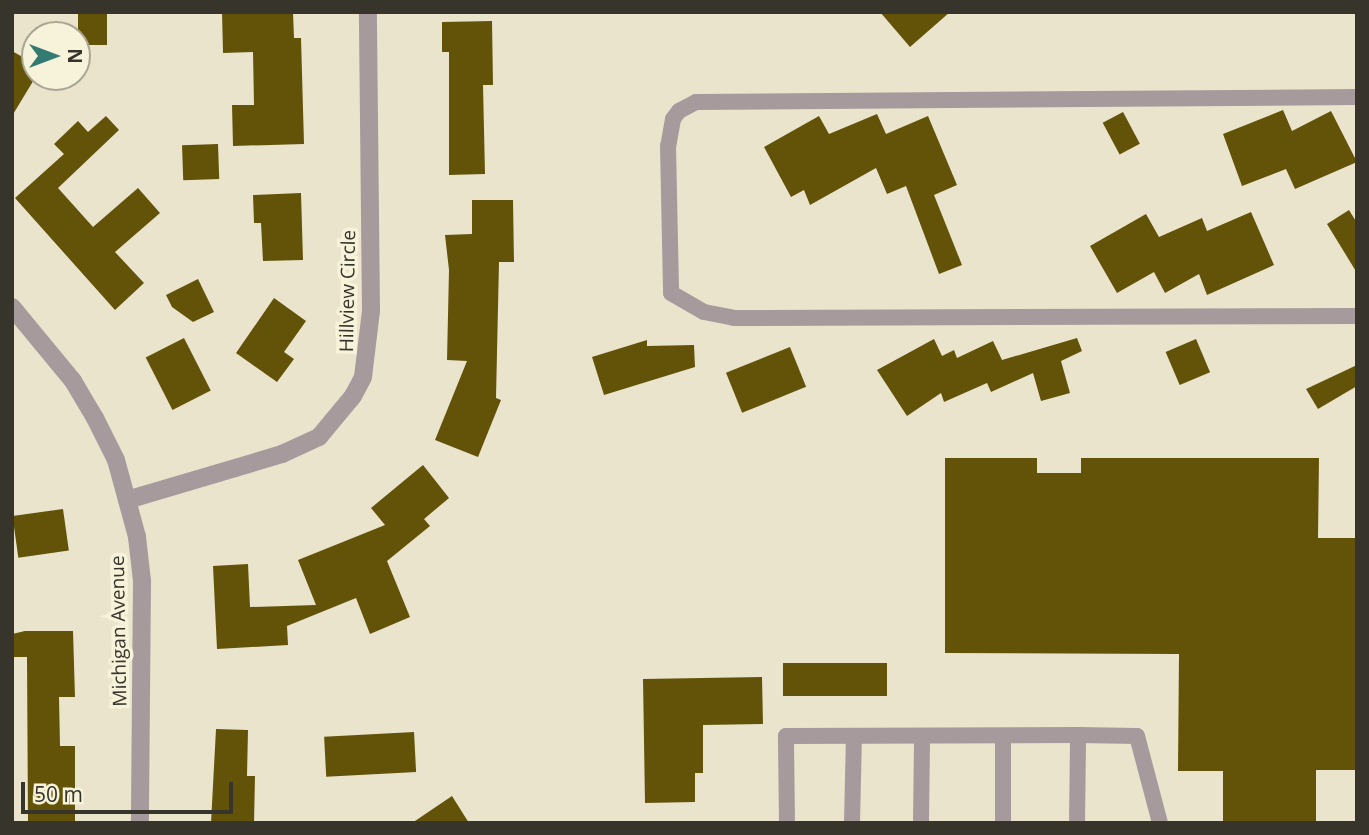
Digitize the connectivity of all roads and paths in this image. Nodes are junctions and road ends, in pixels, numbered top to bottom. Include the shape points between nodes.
1 (368, 12) edge
2 (1357, 97) edge
3 (12, 307) edge
4 (1357, 316) edge
5 (127, 500) junction
6 (1078, 735) junction
7 (853, 736) junction
8 (922, 736) junction
9 (1003, 736) junction
10 (140, 823) edge
11 (787, 823) edge
12 (852, 823) edge
13 (921, 823) edge
14 (1003, 823) edge
15 (1077, 823) edge
16 (1160, 823) edge

1 - 5 street, Hillview Circle via 371,311 363,377 354,396 319,437 282,454
2 - 4 lane via 696,102 678,111 668,146 671,293 704,312 734,318
3 - 5 street, Michigan Avenue via 73,381 116,460
5 - 10 street, Michigan Avenue via 142,581
6 - 9 lane
6 - 15 lane
6 - 16 lane via 1137,736
7 - 8 lane
7 - 11 lane via 786,736
7 - 12 lane
8 - 9 lane
8 - 13 lane
9 - 14 lane

